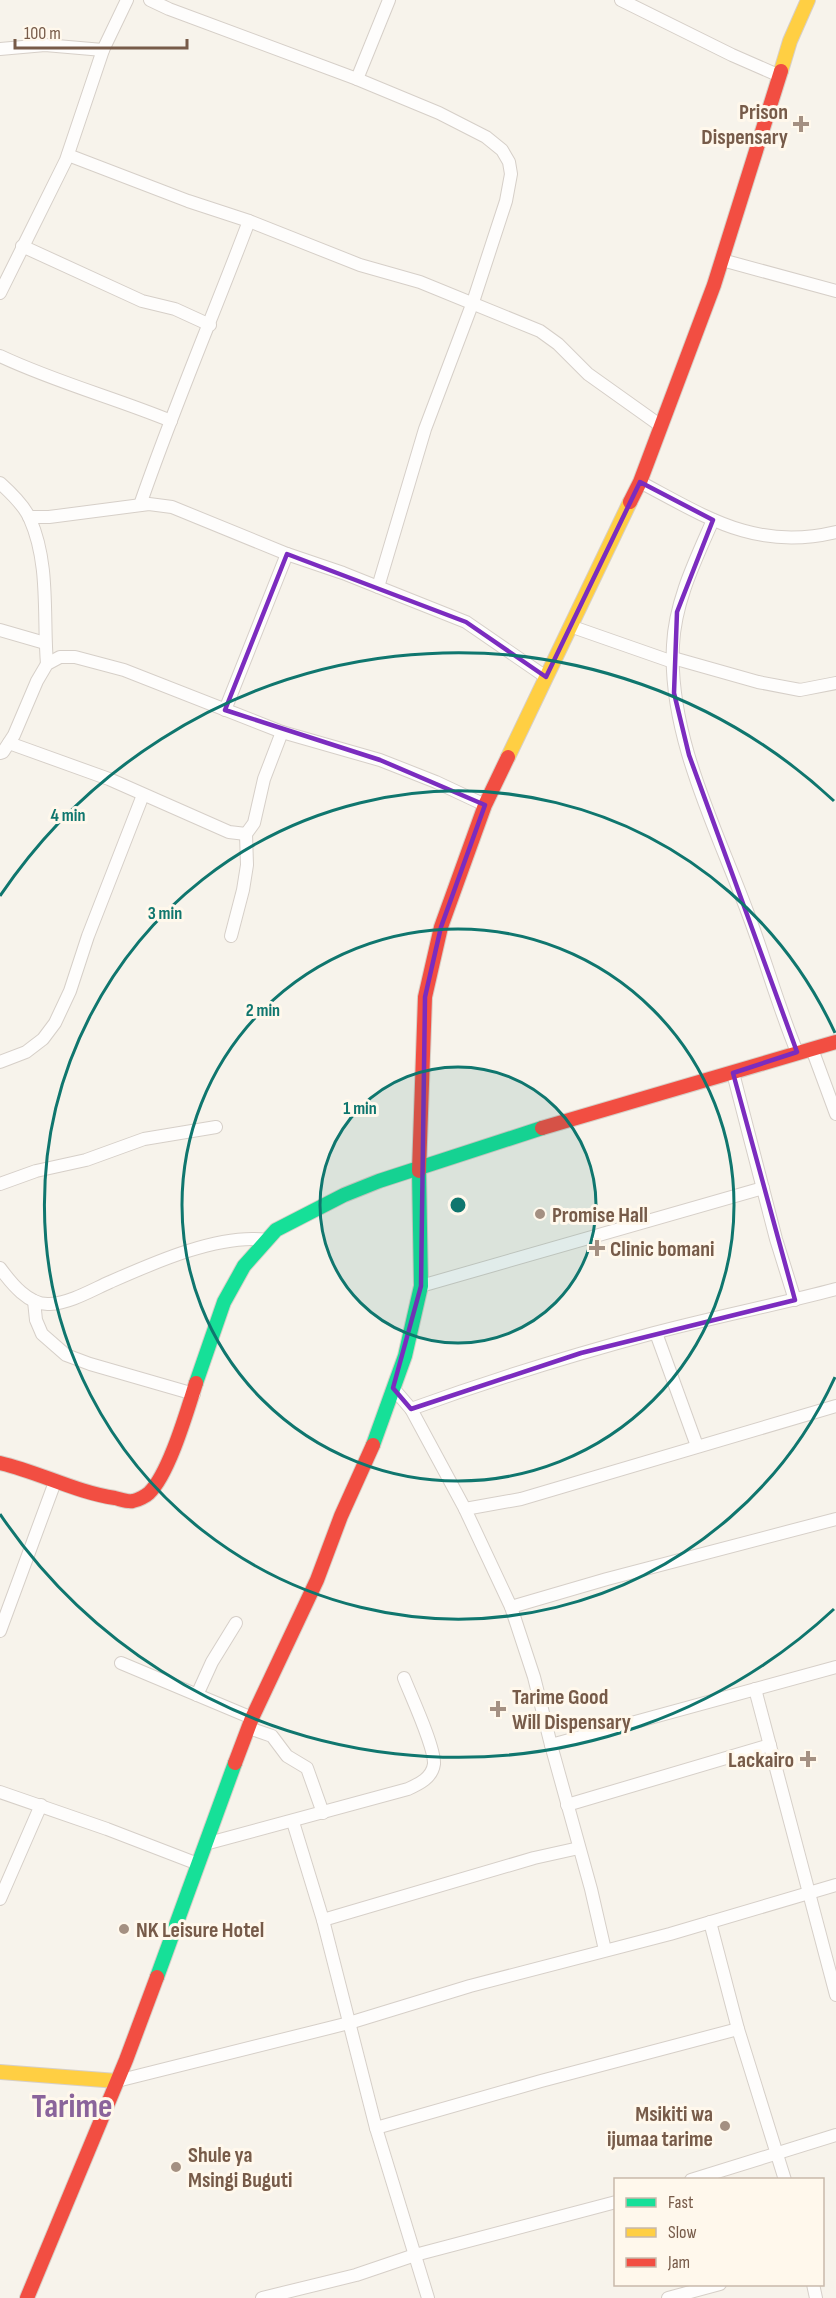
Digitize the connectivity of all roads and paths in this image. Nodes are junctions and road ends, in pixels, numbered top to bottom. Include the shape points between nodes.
1 (127, 0) edge
2 (150, 0) edge
3 (389, 0) edge
4 (808, 0) edge
5 (627, 1) edge
6 (0, 49) edge
7 (104, 50) junction
8 (780, 76) junction
9 (357, 79) junction
10 (68, 155) junction
11 (249, 221) junction
12 (22, 246) junction
13 (722, 260) junction
14 (836, 291) edge
15 (0, 293) edge
16 (473, 302) junction
17 (210, 325) junction
18 (0, 356) edge
19 (171, 421) junction
20 (661, 426) junction
21 (640, 482) junction
22 (0, 483) edge
23 (140, 505) junction
24 (29, 517) junction
25 (713, 520) junction
26 (836, 532) edge
27 (287, 554) junction
28 (378, 586) junction
29 (570, 626) junction
30 (0, 630) edge
31 (45, 643) junction
32 (673, 660) junction
33 (47, 664) junction
34 (546, 677) junction
35 (836, 683) edge
36 (225, 710) junction
37 (282, 732) junction
38 (3, 752) edge
39 (143, 795) junction
40 (484, 806) junction
41 (246, 834) junction
42 (231, 936) dead end
43 (836, 1041) edge
44 (812, 1049) junction
45 (797, 1052) junction
46 (0, 1062) edge
47 (733, 1073) junction
48 (836, 1114) edge
49 (216, 1127) dead end
50 (419, 1169) junction
51 (0, 1184) edge
52 (763, 1188) junction
53 (267, 1240) junction
54 (0, 1268) edge
55 (421, 1286) junction
56 (836, 1289) edge
57 (34, 1300) junction
58 (795, 1300) junction
59 (656, 1333) junction
60 (393, 1388) junction
61 (194, 1394) junction
62 (836, 1406) edge
63 (411, 1409) junction
64 (697, 1446) junction
65 (0, 1463) edge
66 (55, 1482) junction
67 (465, 1509) junction
68 (836, 1519) edge
69 (511, 1607) junction
70 (236, 1623) dead end
71 (0, 1631) edge
72 (120, 1663) dead end
73 (836, 1667) edge
74 (404, 1678) dead end
75 (755, 1689) junction
76 (197, 1695) junction
77 (251, 1723) junction
78 (550, 1745) junction
79 (770, 1745) junction
80 (0, 1792) edge
81 (41, 1805) junction
82 (567, 1805) junction
83 (323, 1813) junction
84 (292, 1822) junction
85 (205, 1844) junction
86 (579, 1848) junction
87 (198, 1864) junction
88 (836, 1885) edge
89 (810, 1892) junction
90 (0, 1899) edge
91 (323, 1920) junction
92 (710, 1922) junction
93 (605, 1950) junction
94 (836, 1995) edge
95 (349, 2023) junction
96 (738, 2030) junction
97 (0, 2072) edge
98 (117, 2081) junction
99 (376, 2128) junction
100 (836, 2135) edge
101 (778, 2154) junction
102 (698, 2178) edge
103 (784, 2178) edge
104 (614, 2202) edge
105 (415, 2254) junction
106 (713, 2286) edge
107 (27, 2298) edge
108 (262, 2298) edge
109 (428, 2298) edge
110 (668, 2298) edge

1 - 7 street
2 - 9 street
3 - 9 street
4 - 8 main road
5 - 8 street
6 - 7 street via 45,45
7 - 10 street
8 - 13 main road
9 - 16 street via 486,136 509,162 506,201
10 - 11 street
10 - 12 street
11 - 16 street via 360,265
11 - 17 street
12 - 15 street
12 - 17 street via 142,301 175,309
13 - 14 street
13 - 20 main road
16 - 20 street via 540,331 588,374
16 - 28 street via 425,429
17 - 19 street
18 - 19 street
19 - 23 street
20 - 21 main road
21 - 25 street
21 - 29 main road
22 - 24 street
23 - 24 street
23 - 27 street via 172,507
24 - 31 street via 38,543 46,606
25 - 26 street via 776,538 817,537
25 - 32 street via 677,612
27 - 28 street
27 - 36 street
28 - 34 street via 466,622
29 - 32 street
29 - 34 main road
30 - 31 street
31 - 33 street
32 - 35 street via 800,690
32 - 45 street via 674,693 689,755
33 - 36 street via 60,657 98,662
33 - 38 street
34 - 40 main road
36 - 37 street
37 - 40 street via 380,760
37 - 41 street via 264,779 254,822
38 - 39 street via 109,779
39 - 41 street via 229,832
39 - 46 street via 55,1023 26,1052
40 - 50 main road via 441,927 425,997
41 - 42 street via 246,873
43 - 44 main road
44 - 45 main road
44 - 48 street
45 - 47 main road
47 - 50 main road via 572,1118
47 - 52 street
49 - 51 street via 144,1139
50 - 53 main road via 344,1195 276,1230
50 - 55 main road
52 - 55 street
52 - 58 street
53 - 57 street via 235,1239 179,1254 74,1298 49,1305
53 - 61 main road via 244,1266 224,1302
54 - 57 street via 15,1288
55 - 60 main road via 405,1356
56 - 58 street
57 - 61 street via 42,1334 66,1355
58 - 59 street
59 - 63 street via 484,1383
59 - 64 street
60 - 63 street
60 - 77 main road via 317,1580
61 - 66 main road via 159,1481 148,1495 132,1501
62 - 64 street
63 - 67 street
64 - 67 street via 521,1499
65 - 66 main road
66 - 71 street
67 - 69 street
68 - 69 street
69 - 78 street via 534,1677
70 - 76 street
72 - 76 street
73 - 75 street
74 - 83 street via 434,1764 427,1780 408,1790
75 - 78 street
75 - 79 street
76 - 77 street
77 - 83 street via 272,1736 287,1756 307,1768
77 - 85 main road
78 - 82 street
79 - 82 street
79 - 89 street
80 - 81 street
81 - 87 street
81 - 90 street
82 - 86 street
83 - 84 street
84 - 85 street
84 - 91 street
85 - 87 main road
86 - 91 street
86 - 93 street
87 - 98 main road
88 - 89 street
89 - 92 street
89 - 94 street
91 - 95 street
92 - 93 street
92 - 96 street
93 - 95 street
95 - 98 street
95 - 99 street
96 - 99 street
96 - 101 street
97 - 98 main road
98 - 107 main road
99 - 105 street
100 - 101 street
101 - 102 street
101 - 103 street
104 - 105 street
105 - 108 street via 356,2275
105 - 109 street
106 - 110 street

